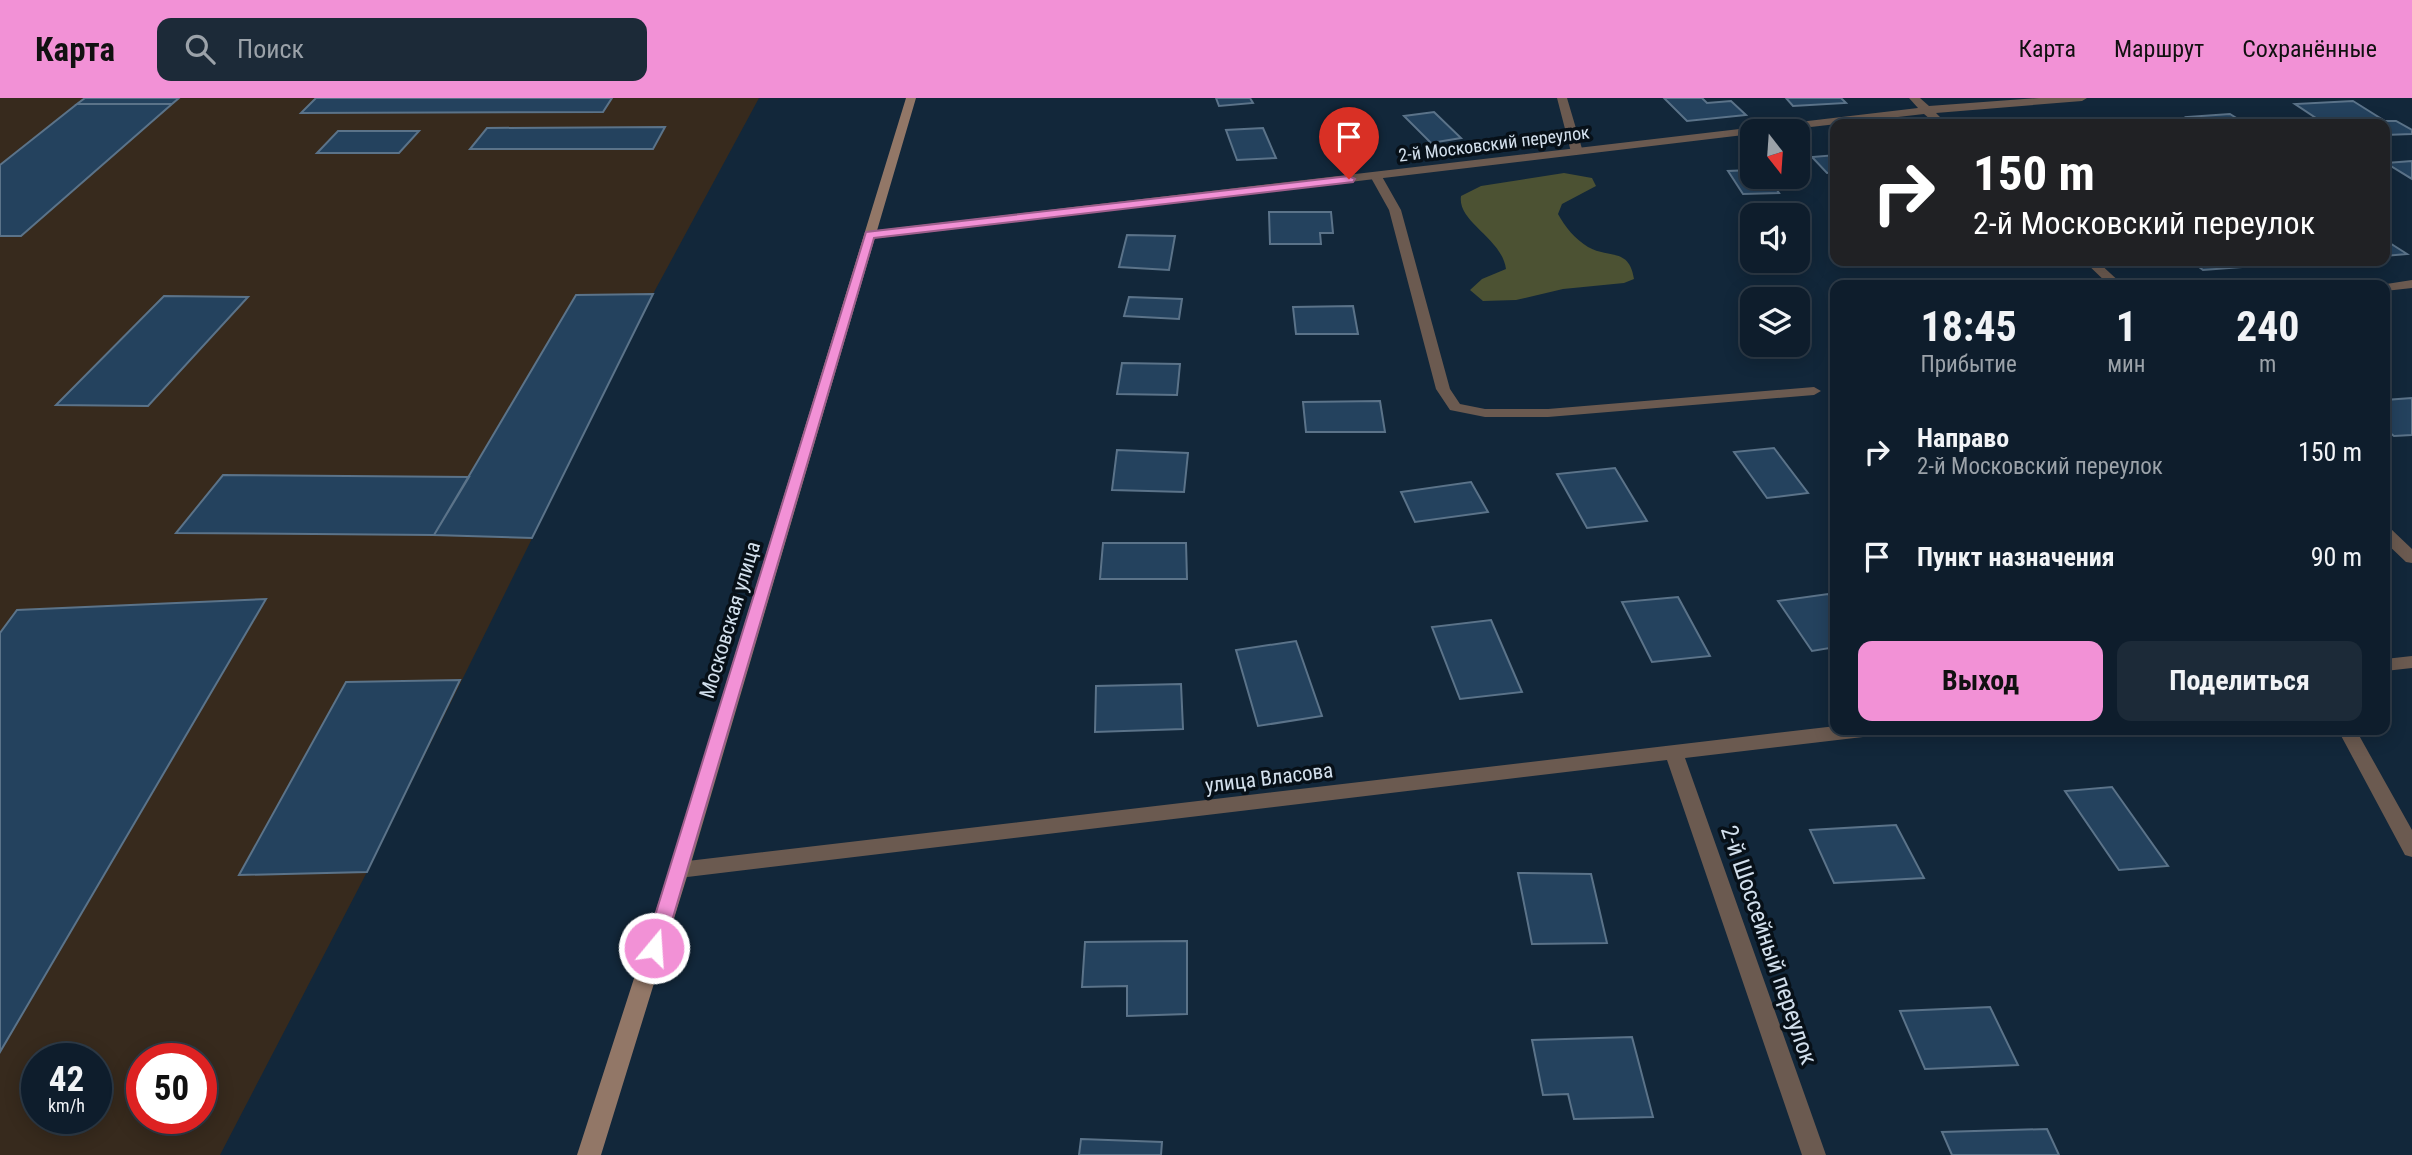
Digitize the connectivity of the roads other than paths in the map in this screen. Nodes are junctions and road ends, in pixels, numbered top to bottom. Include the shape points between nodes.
1 (911, 98) edge
2 (1562, 98) edge
3 (1914, 98) edge
4 (2082, 98) edge
5 (1926, 110) junction
6 (1851, 119) edge
7 (1936, 119) edge
8 (1830, 122) edge
9 (1577, 152) junction
10 (1376, 176) junction
11 (870, 235) junction
12 (2095, 266) edge
13 (2111, 280) edge
14 (2412, 285) edge
15 (2390, 287) edge
16 (1814, 391) dead end
17 (2390, 538) edge
18 (2412, 558) edge
19 (2412, 662) edge
20 (2390, 664) edge
21 (1830, 734) edge
22 (2350, 735) edge
23 (1674, 753) junction
24 (2412, 849) edge
25 (679, 870) junction
26 (589, 1155) edge
27 (1814, 1155) edge

1 - 11 main road, Московская улица
2 - 9 street
3 - 5 street
4 - 5 street, 2-й Московский переулок
5 - 6 street, 2-й Московский переулок
5 - 7 street
8 - 9 street, 2-й Московский переулок
9 - 10 street, 2-й Московский переулок
10 - 11 street, 2-й Московский переулок
10 - 16 street via 1395,210 1443,389 1455,407 1485,413 1548,413
11 - 25 main road, Московская улица
12 - 13 street
14 - 15 street
17 - 18 street
19 - 20 street
21 - 23 street, улица Власова
22 - 24 street
23 - 25 street, улица Власова
23 - 27 street, 2-й Шоссейный переулок
25 - 26 main road, Московская улица

